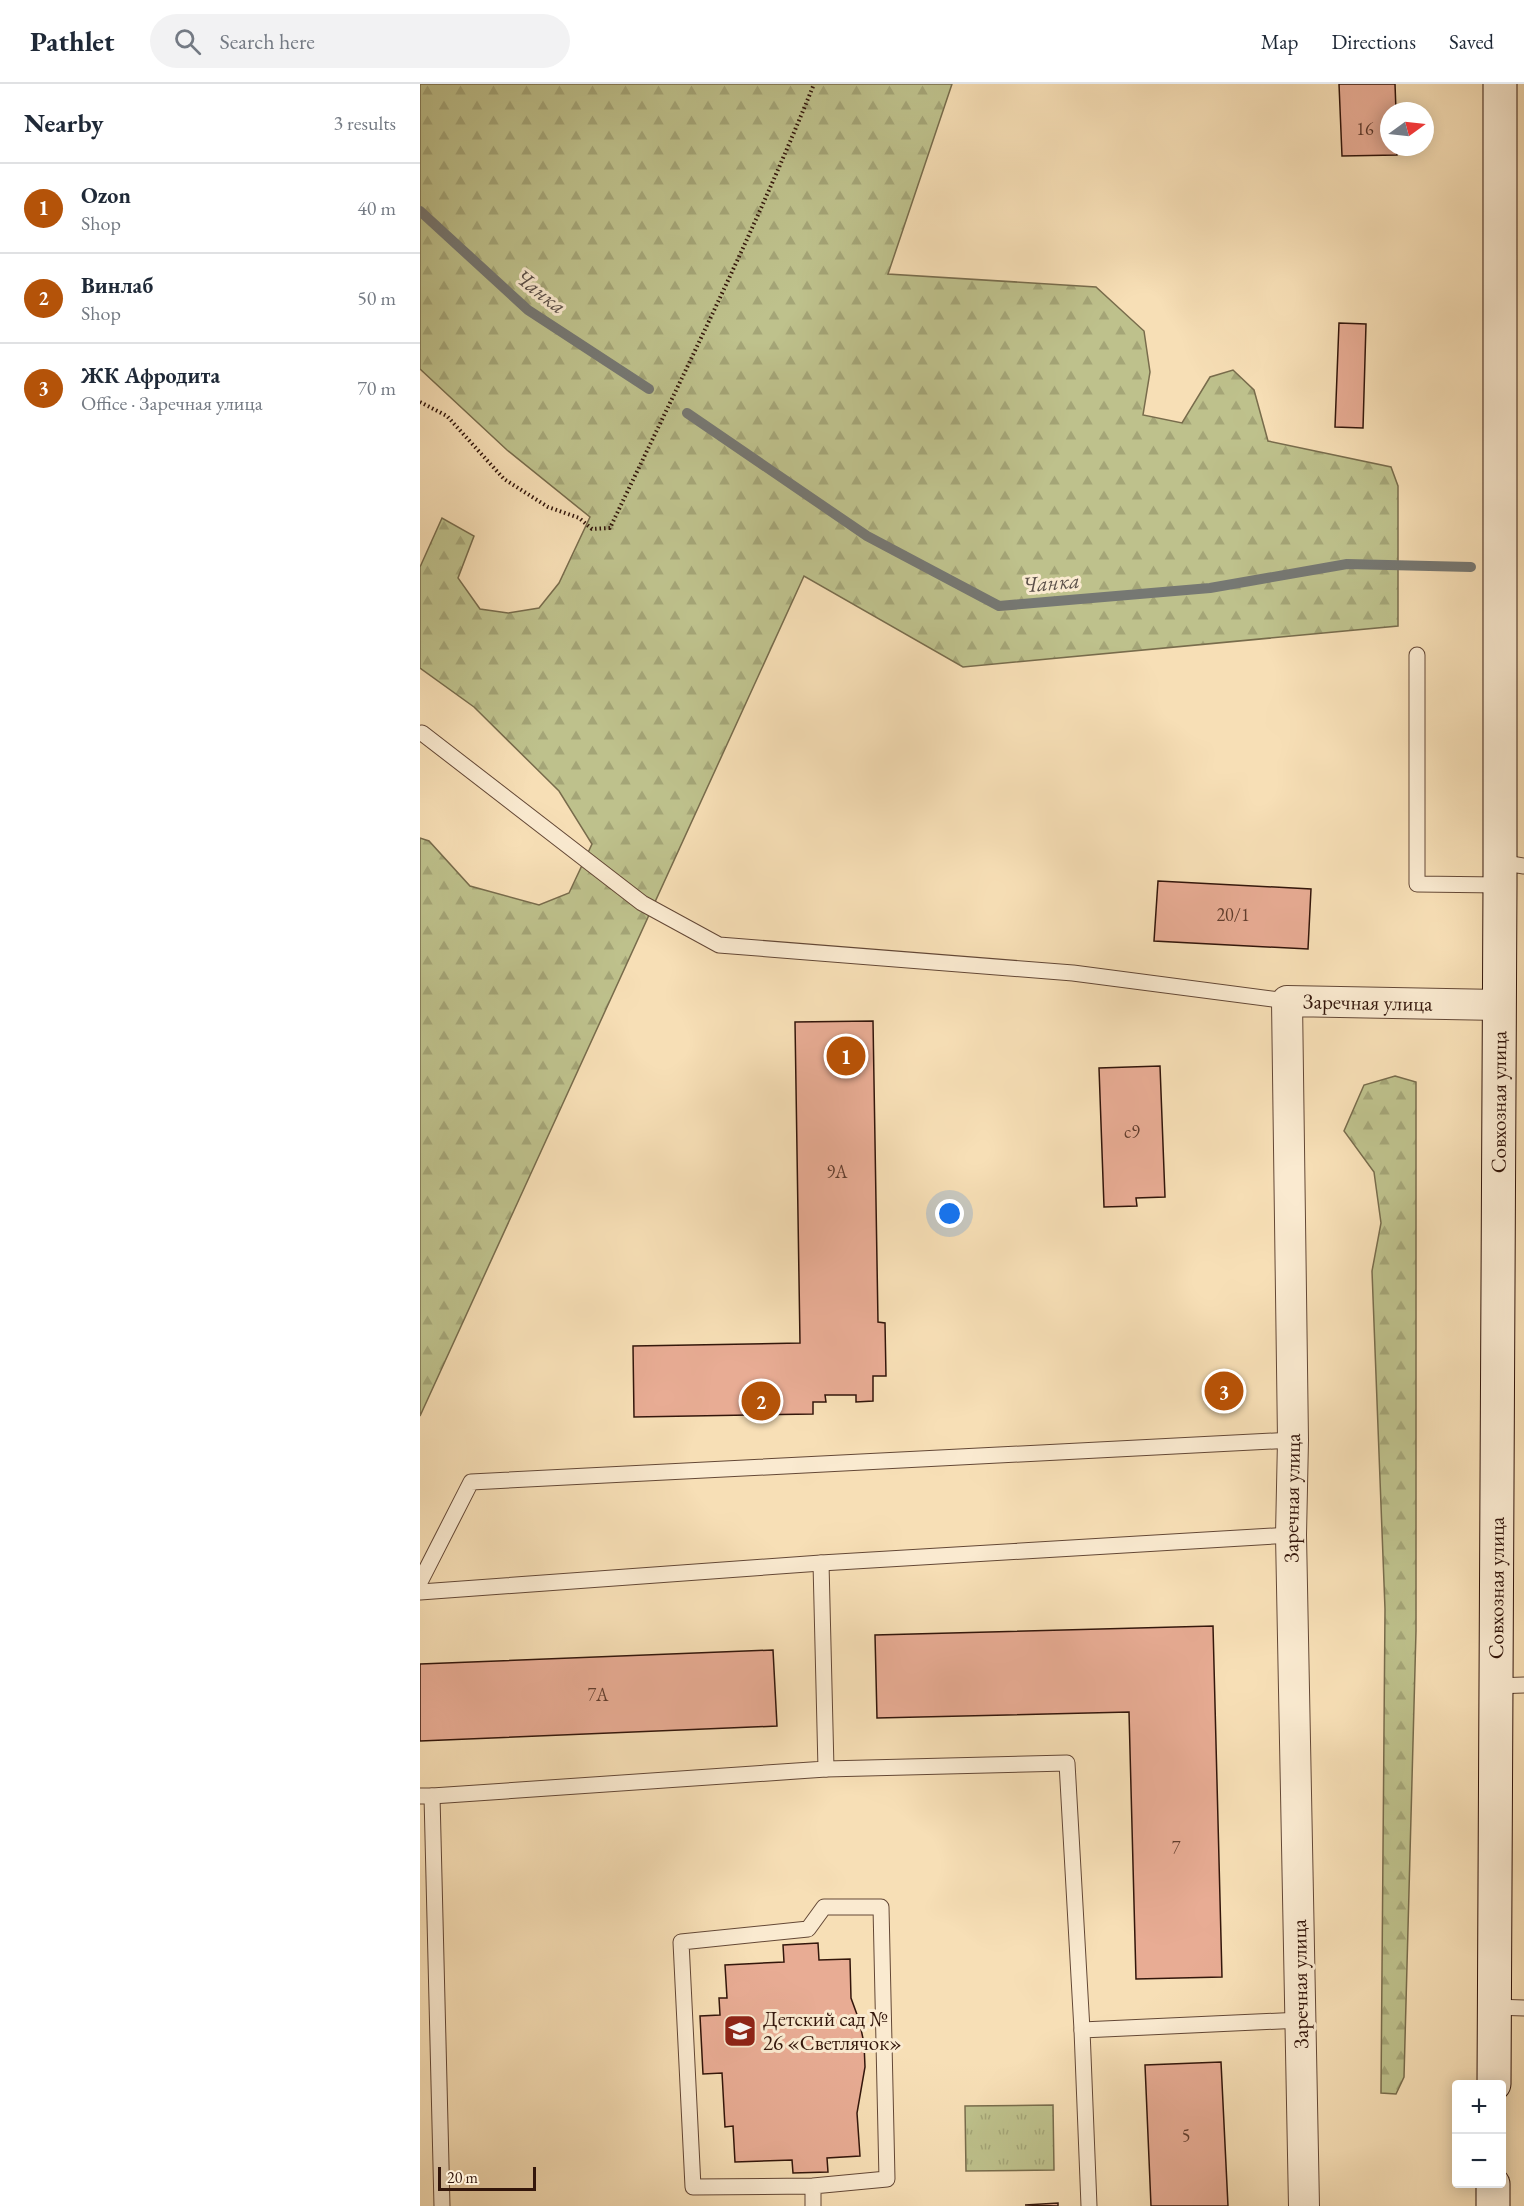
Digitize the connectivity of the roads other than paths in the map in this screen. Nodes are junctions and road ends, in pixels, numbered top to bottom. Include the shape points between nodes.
1 (1500, 84) edge
2 (1417, 655) dead end
3 (422, 733) dead end
4 (1508, 871) edge
5 (1287, 1001) junction
6 (1499, 1005) junction
7 (1293, 1440) junction
8 (1291, 1535) junction
9 (821, 1563) junction
10 (420, 1582) edge
11 (420, 1592) edge
12 (1510, 1686) edge
13 (826, 1769) junction
14 (426, 1796) edge
15 (1509, 2007) edge
16 (1301, 2020) junction
17 (1082, 2030) junction
18 (1495, 2080) edge
19 (813, 2186) junction
20 (1493, 2188) edge
21 (442, 2206) edge
22 (813, 2206) edge
23 (1089, 2206) edge
24 (1304, 2206) edge
25 (1493, 2206) edge

1 - 4 main road, Совхозная улица
2 - 4 lane via 1417,884
3 - 5 lane via 642,903 719,945 1073,973
4 - 6 main road, Совхозная улица
5 - 6 street, Заречная улица
5 - 7 street, Заречная улица
6 - 12 main road, Совхозная улица
7 - 8 street, Заречная улица
7 - 10 lane via 471,1482
8 - 9 lane
8 - 16 street, Заречная улица
9 - 11 lane
9 - 13 lane
12 - 15 main road, Совхозная улица
13 - 14 lane
13 - 17 lane via 1067,1762
14 - 21 lane
15 - 18 main road, Совхозная улица
16 - 17 lane
16 - 24 street, Заречная улица
17 - 23 lane
19 - 19 lane via 887,2179 881,1907 824,1907 808,1929 681,1942 693,2187
19 - 22 lane
20 - 25 main road

